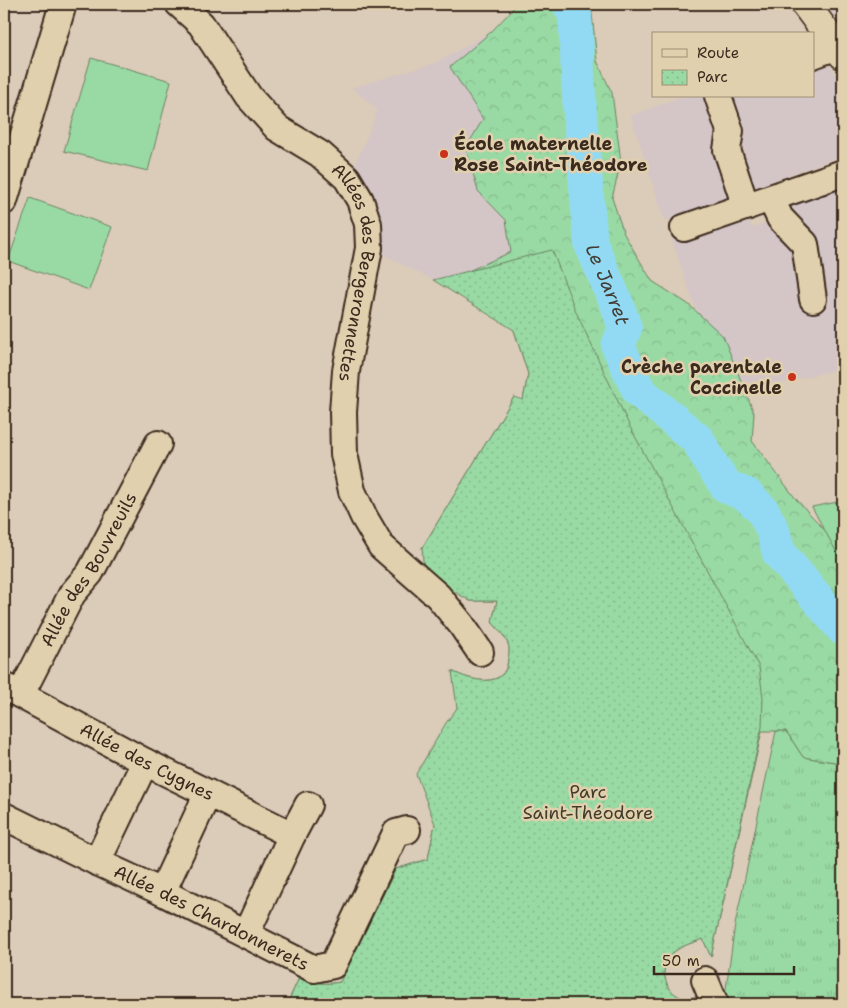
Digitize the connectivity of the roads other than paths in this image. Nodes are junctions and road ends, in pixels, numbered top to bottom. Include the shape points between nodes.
1 (63, 4) edge
2 (179, 4) edge
3 (805, 4) edge
4 (831, 52) edge
5 (719, 98) edge
6 (843, 173) edge
7 (772, 199) junction
8 (4, 201) edge
9 (746, 207) junction
10 (684, 228) dead end
11 (814, 298) dead end
12 (158, 444) dead end
13 (480, 652) dead end
14 (13, 690) edge
15 (145, 762) junction
16 (208, 793) junction
17 (308, 805) dead end
18 (4, 816) edge
19 (407, 830) dead end
20 (292, 835) junction
21 (97, 862) junction
22 (162, 892) junction
23 (246, 934) junction
24 (705, 980) dead end
25 (715, 1004) edge

1 - 8 street
2 - 13 street, Allées des Bergeronnettes via 201,24 249,97 277,128 320,154 348,178 360,200 368,224 369,248 346,371 343,412 344,454 352,490 381,546 438,596
3 - 4 main road
5 - 9 street via 730,131 727,150
6 - 7 street
7 - 9 street
7 - 11 street via 780,218 805,244
9 - 10 street
12 - 14 street, Allée des Bouvreuils via 90,573 72,594
14 - 15 street, Allée des Cygnes
15 - 16 street, Allée des Cygnes
15 - 21 street
16 - 20 street, Allée des Cygnes
16 - 22 street
17 - 20 street
18 - 21 street, Allée des Chardonnerets
19 - 23 street, Allée des Chardonnerets via 396,833 333,965 314,969
20 - 23 street
21 - 22 street, Allée des Chardonnerets
22 - 23 street, Allée des Chardonnerets
24 - 25 street

